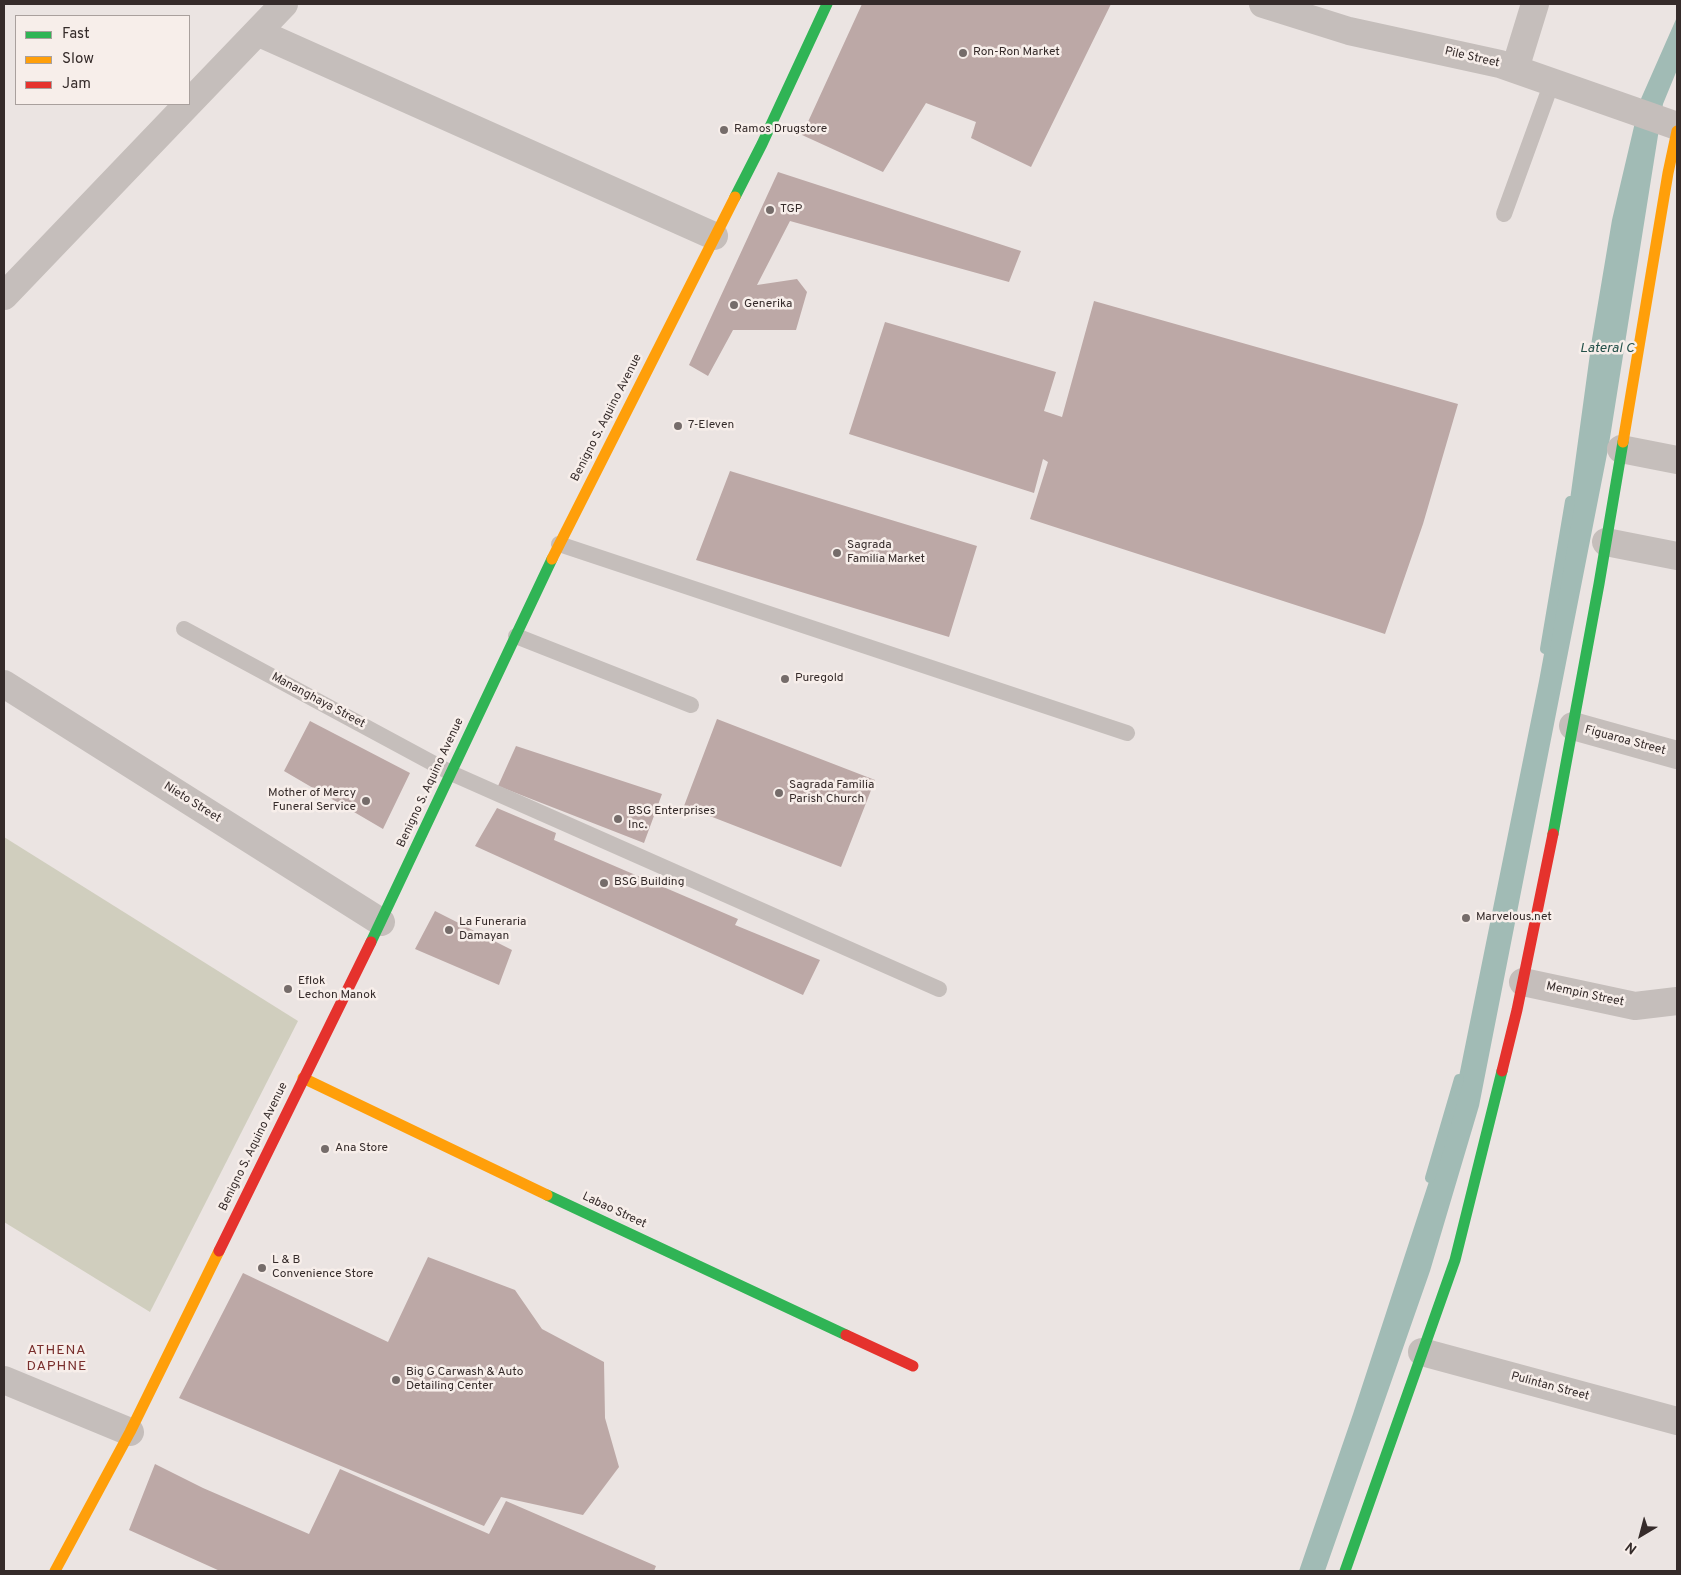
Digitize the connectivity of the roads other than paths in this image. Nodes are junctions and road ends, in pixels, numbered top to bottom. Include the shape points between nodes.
1 (284, 4) edge
2 (827, 4) edge
3 (1263, 4) edge
4 (1535, 4) edge
5 (257, 32) junction
6 (1515, 70) junction
7 (1552, 82) junction
8 (190, 101) edge
9 (186, 105) edge
10 (1677, 126) edge
11 (1677, 131) edge
12 (1504, 214) dead end
13 (714, 236) junction
14 (4, 296) edge
15 (1621, 449) junction
16 (1677, 460) edge
17 (1606, 542) junction
18 (560, 544) junction
19 (1677, 556) edge
20 (184, 630) dead end
21 (516, 636) junction
22 (4, 684) edge
23 (691, 705) dead end
24 (1573, 726) junction
25 (1127, 733) dead end
26 (1677, 755) edge
27 (451, 773) junction
28 (381, 922) junction
29 (1523, 982) junction
30 (939, 989) dead end
31 (1677, 1001) edge
32 (304, 1078) junction
33 (1422, 1352) junction
34 (913, 1366) dead end
35 (4, 1380) edge
36 (1677, 1421) edge
37 (130, 1432) junction
38 (55, 1571) edge
39 (1345, 1571) edge

1 - 5 street
2 - 13 street, Benigno S. Aquino Avenue via 762,144
3 - 6 street, Pile Street via 1349,31
4 - 6 street
5 - 8 street
5 - 13 street
6 - 7 street, Pile Street
7 - 10 street, Pile Street
7 - 12 lane
9 - 14 street
11 - 15 street
13 - 18 street, Benigno S. Aquino Avenue
15 - 16 street
15 - 17 street
17 - 19 street
17 - 24 street
18 - 21 street, Benigno S. Aquino Avenue
18 - 25 lane
20 - 27 lane, Mananghaya Street
21 - 23 lane
21 - 27 street, Benigno S. Aquino Avenue
22 - 28 street, Nieto Street
24 - 26 street, Figuaroa Street
24 - 29 street
27 - 28 street, Benigno S. Aquino Avenue
27 - 30 lane, Mananghaya Street
28 - 32 street, Benigno S. Aquino Avenue
29 - 31 street, Mempin Street via 1635,1006
29 - 33 street via 1454,1260
32 - 34 street, Labao Street
32 - 37 street, Benigno S. Aquino Avenue
33 - 36 street, Pulintan Street
33 - 39 street
35 - 37 street
37 - 38 street, Benigno S. Aquino Avenue

